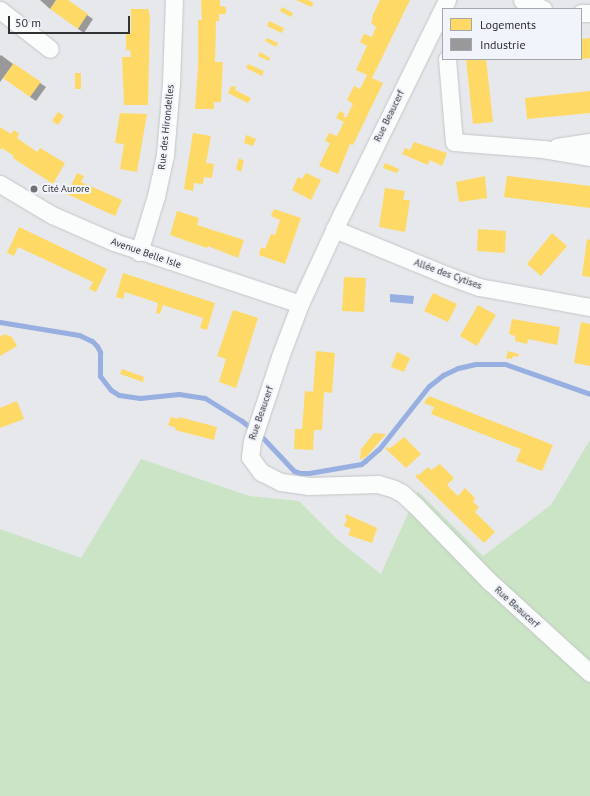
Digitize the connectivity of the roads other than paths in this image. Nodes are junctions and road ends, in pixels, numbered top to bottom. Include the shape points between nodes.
1 (174, 0) edge
2 (522, 0) edge
3 (542, 8) edge
4 (0, 10) edge
5 (442, 18) edge
6 (438, 33) edge
7 (50, 49) dead end
8 (446, 60) edge
9 (590, 142) edge
10 (543, 149) junction
11 (590, 157) edge
12 (0, 184) edge
13 (334, 229) junction
14 (139, 252) junction
15 (300, 304) junction
16 (590, 307) edge
17 (590, 673) edge

1 - 14 street, Rue des Hirondelles via 165,155
2 - 3 street
4 - 7 street
5 - 6 street, Rue Beaucerf
6 - 13 street, Rue Beaucerf
8 - 10 street via 454,142
9 - 10 street
10 - 11 street
12 - 14 street, Avenue Belle Isle via 52,215 91,234
13 - 15 street, Rue Beaucerf
13 - 16 street, Allée des Cytises via 479,287
14 - 15 street, Avenue Belle Isle
15 - 17 street, Rue Beaucerf via 254,434 250,457 256,467 267,476 281,482 303,486 378,484 402,493 489,581

